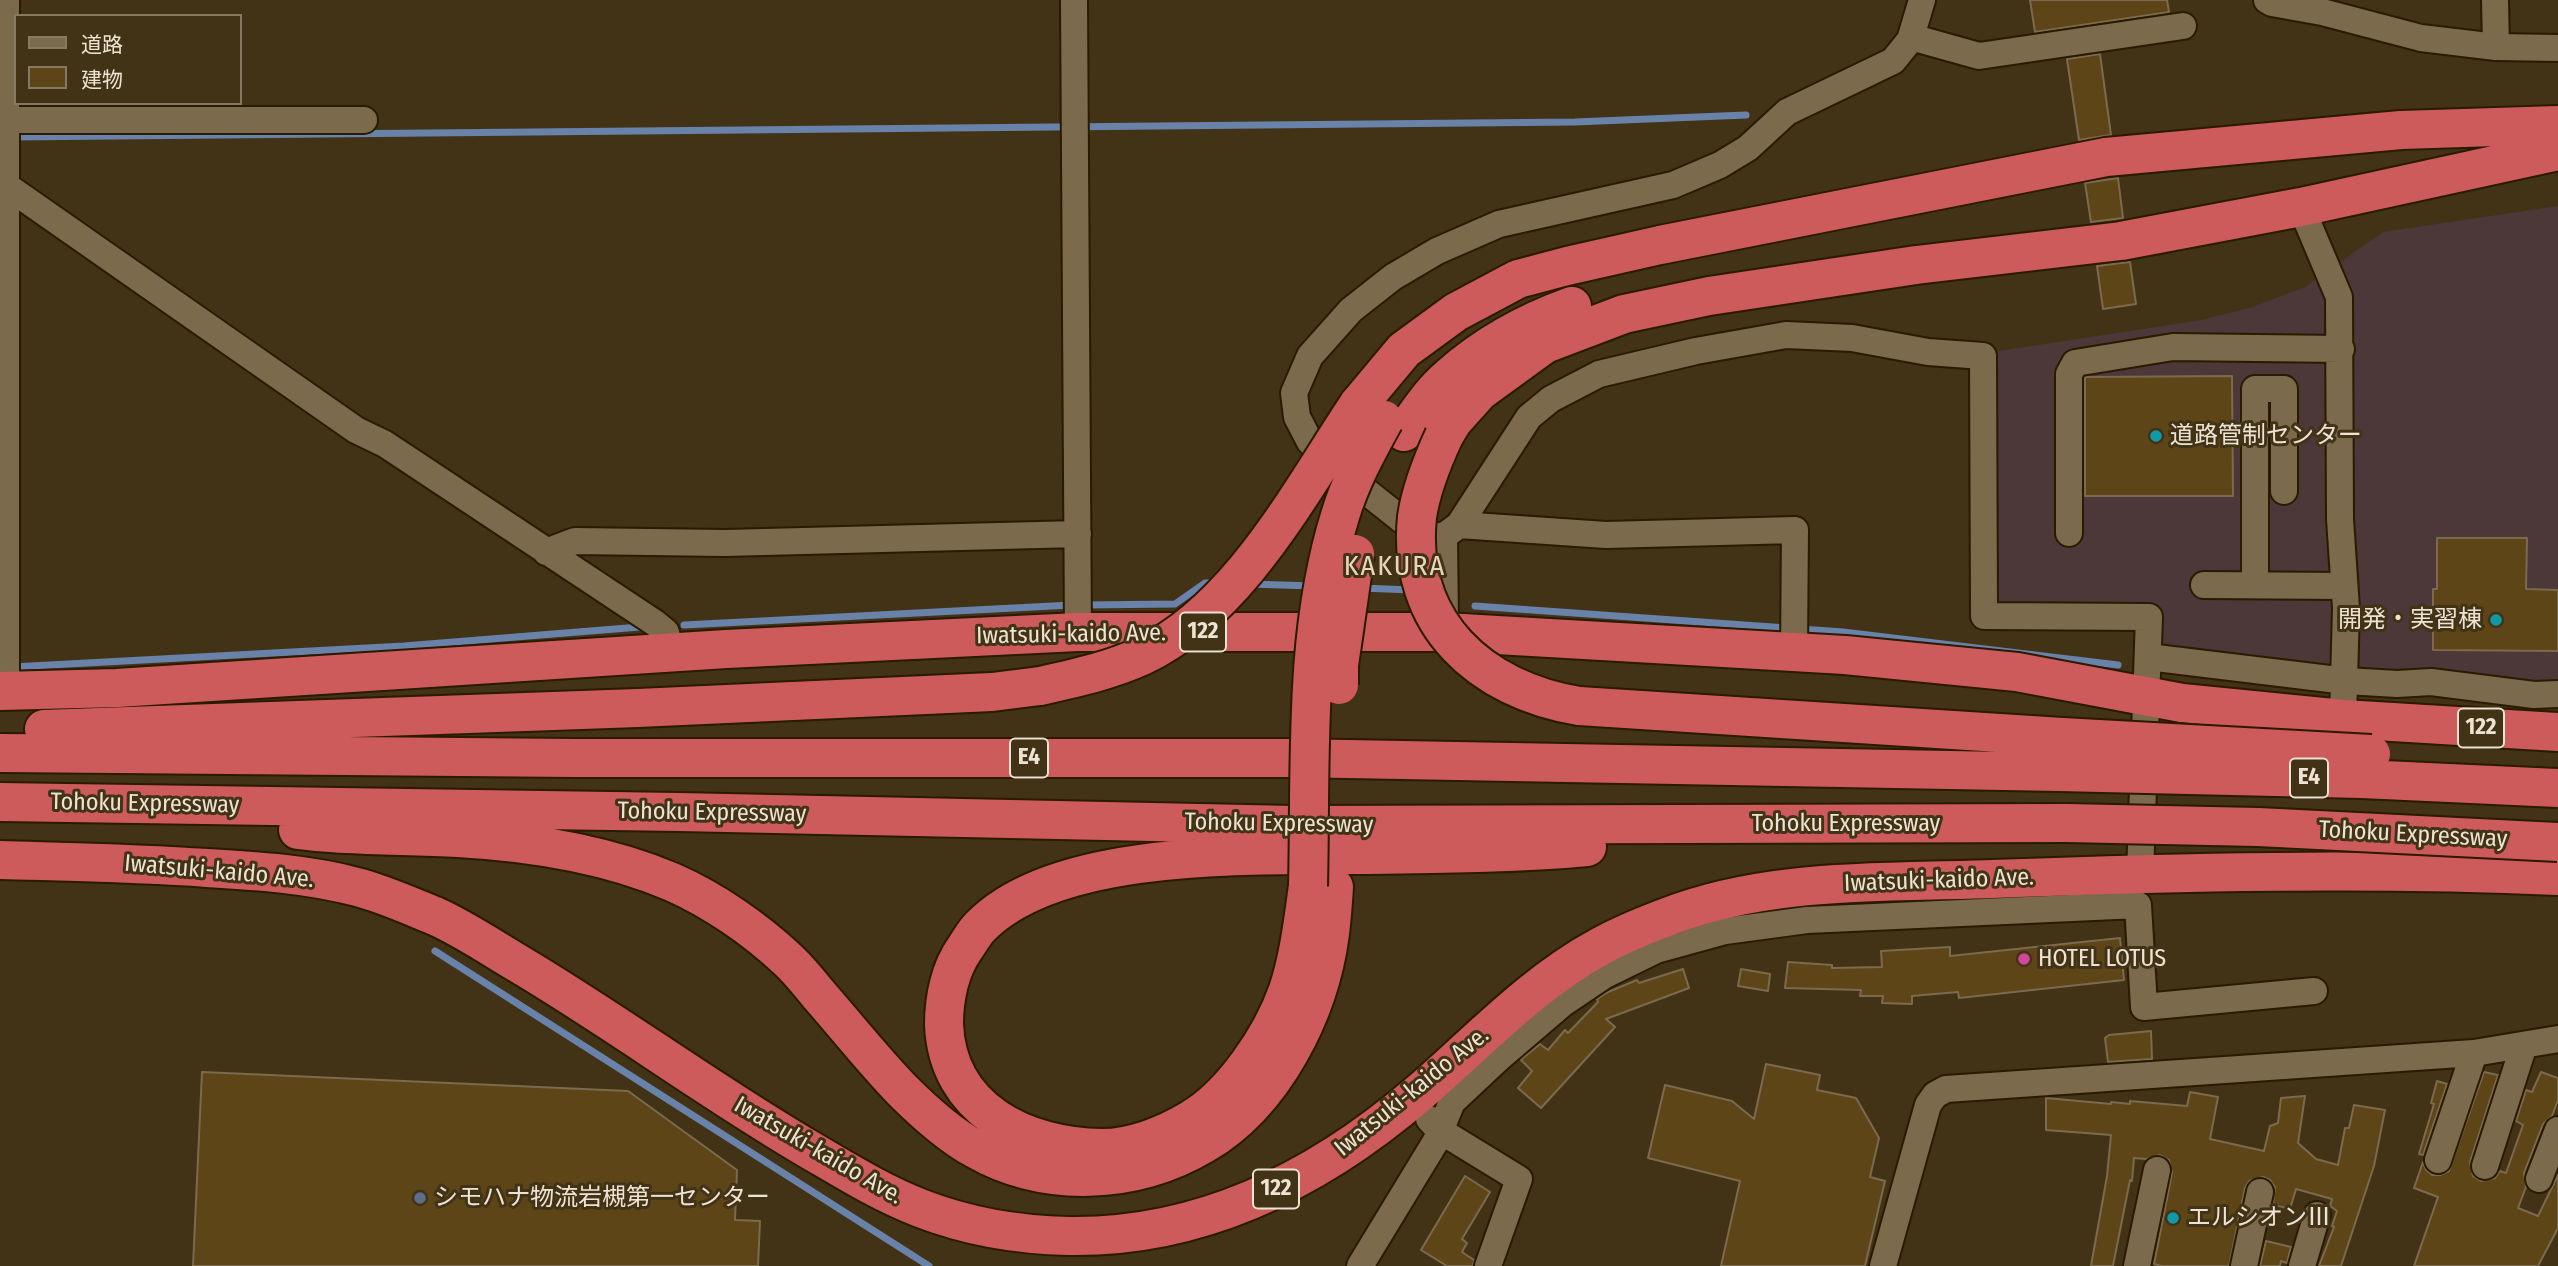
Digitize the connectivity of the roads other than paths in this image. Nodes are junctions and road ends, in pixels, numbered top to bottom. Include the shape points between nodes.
1 (6, 0) edge
2 (1074, 0) edge
3 (1922, 0) edge
4 (2267, 0) edge
5 (2495, 0) edge
6 (2183, 26) dead end
7 (1911, 37) junction
8 (2496, 47) junction
9 (2558, 47) edge
10 (2558, 100) edge
11 (364, 120) dead end
12 (2558, 124) edge
13 (4, 128) edge
14 (2401, 130) junction
15 (2558, 151) edge
16 (2558, 172) edge
17 (2416, 181) junction
18 (5, 185) junction
19 (2301, 207) junction
20 (1916, 265) junction
21 (2341, 349) junction
22 (1382, 419) junction
23 (2284, 491) dead end
24 (1451, 530) junction
25 (2069, 533) dead end
26 (1078, 534) junction
27 (546, 552) junction
28 (2204, 585) dead end
29 (2255, 585) junction
30 (2344, 586) junction
31 (1078, 614) junction
32 (1445, 632) junction
33 (1794, 652) junction
34 (670, 654) junction
35 (2148, 657) junction
36 (5, 678) edge
37 (2346, 681) junction
38 (2558, 694) edge
39 (2147, 697) junction
40 (2343, 719) junction
41 (0, 729) edge
42 (2558, 732) edge
43 (0, 753) edge
44 (2061, 755) junction
45 (2558, 763) edge
46 (2558, 788) edge
47 (0, 802) edge
48 (96, 803) junction
49 (1815, 824) junction
50 (2558, 842) edge
51 (0, 860) edge
52 (2424, 871) junction
53 (2140, 874) junction
54 (2558, 876) edge
55 (2558, 885) edge
56 (1321, 887) junction
57 (2314, 991) dead end
58 (2558, 1039) edge
59 (2524, 1045) junction
60 (2474, 1053) junction
61 (1412, 1099) junction
62 (1439, 1130) junction
63 (2558, 1130) edge
64 (2438, 1160) dead end
65 (2485, 1166) dead end
66 (2157, 1170) dead end
67 (2539, 1179) dead end
68 (2260, 1192) dead end
69 (2317, 1215) dead end
70 (1360, 1266) edge
71 (1488, 1266) edge
72 (1883, 1266) edge
73 (2137, 1266) edge
74 (2244, 1266) edge
75 (2302, 1266) edge

1 - 13 street
2 - 26 street
3 - 7 street
4 - 8 street via 2421,38
5 - 8 street
6 - 7 street via 1979,56
7 - 24 street via 1894,61 1787,112 1748,148 1720,164 1673,185 1499,224 1437,250 1351,310 1310,356 1294,393 1297,417 1310,442 1402,520 1431,536
8 - 9 street
10 - 14 highway
11 - 13 street
12 - 14 highway
13 - 18 street
14 - 22 highway via 2106,157 1674,242 1518,279 1456,312 1404,351
15 - 17 highway
16 - 17 highway
17 - 19 highway
18 - 27 street via 356,430 384,443
18 - 36 street
19 - 20 highway via 2121,241
19 - 21 street via 2339,297
20 - 22 highway via 1797,266 1700,274 1619,288 1535,320
20 - 44 highway, bridge via 1624,313 1545,344 1479,392 1444,436 1418,517 1418,558 1429,602 1454,644 1473,662 1511,687 1546,699
21 - 25 street via 2173,347 2075,363 2069,374
21 - 30 street
22 - 41 highway, bridge via 1215,604 1143,656 1093,675 992,692
22 - 56 highway, bridge via 1380,477 1363,520 1352,570 1339,665
23 - 29 street via 2284,389 2255,389
24 - 32 street
24 - 33 street via 1606,535 1795,530
24 - 35 street via 1529,417 1550,399 1599,374 1786,335 1852,338 1928,352 1983,356 1984,616 2149,617
26 - 27 street via 725,543 575,541
26 - 31 street
27 - 34 street via 656,623 666,632
28 - 29 street
29 - 30 street
30 - 37 street
31 - 32 highway, Iwatsuki-kaido Ave. / 122
31 - 34 highway, Iwatsuki-kaido Ave. / 122
32 - 33 highway, Iwatsuki-kaido Ave. / 122
33 - 39 highway, Iwatsuki-kaido Ave. / 122 via 2017,672
34 - 36 highway, Iwatsuki-kaido Ave. / 122 via 117,688
35 - 37 street
35 - 39 street
37 - 38 street via 2431,682
37 - 40 street
39 - 40 highway, Iwatsuki-kaido Ave. / 122
39 - 53 street
40 - 42 highway, Iwatsuki-kaido Ave. / 122
43 - 44 highway, Tohoku Expressway / E4 via 575,758
44 - 45 highway, bridge
44 - 46 highway, Tohoku Expressway / E4, bridge via 2362,779
47 - 48 highway, Tohoku Expressway / E4
48 - 49 highway, Tohoku Expressway / E4 via 1294,825
48 - 56 highway via 316,832 542,845 625,865 674,883 718,907 789,961 901,1090 939,1125 976,1150 1017,1166 1070,1178 1109,1177 1179,1159 1230,1126 1271,1083 1315,996 1330,936
49 - 50 highway, Tohoku Expressway / E4, bridge via 2066,822
49 - 56 highway via 1520,853 1189,857 1094,872 1016,901 979,928 961,954 947,992 944,1019 945,1042 961,1081 996,1121 1031,1138 1063,1144 1105,1148 1148,1140 1192,1119 1231,1085 1265,1038 1288,991
51 - 61 highway, Iwatsuki-kaido Ave. / 122 via 294,873 364,888 443,920 554,985 770,1126 878,1190 925,1210 1013,1231 1071,1236 1122,1233 1219,1214 1311,1171
52 - 53 highway, Iwatsuki-kaido Ave. / 122
52 - 54 highway, Iwatsuki-kaido Ave. / 122
52 - 55 highway
53 - 61 highway, Iwatsuki-kaido Ave. / 122 via 1815,886 1706,903 1600,946 1569,966
57 - 62 street via 2144,1007 2138,905 1807,920 1725,931 1656,950 1605,975 1562,1004 1452,1102
58 - 59 street
59 - 60 street
59 - 65 street
60 - 64 street
60 - 72 street via 1947,1089 1928,1105
61 - 62 street
62 - 70 street
62 - 71 street via 1519,1179
63 - 67 street
66 - 73 street
68 - 74 street
69 - 75 street

